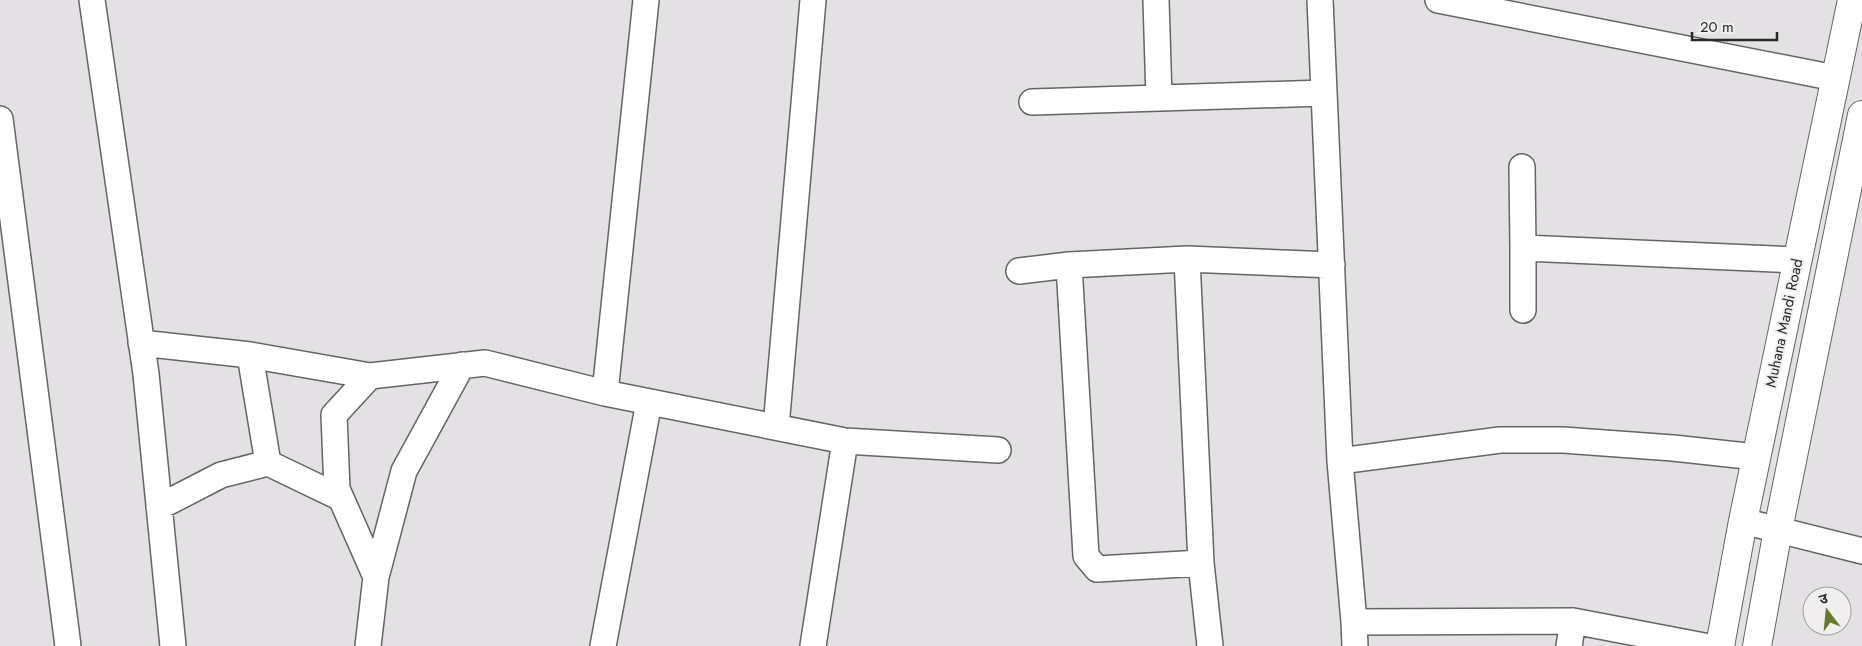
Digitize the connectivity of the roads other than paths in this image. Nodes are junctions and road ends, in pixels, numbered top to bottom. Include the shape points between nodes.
1 (92, 0) edge
2 (646, 0) edge
3 (813, 0) edge
4 (1156, 0) edge
5 (1320, 0) edge
6 (1438, 0) edge
7 (1852, 0) edge
8 (1835, 78) junction
9 (1323, 93) junction
10 (1159, 98) junction
11 (1032, 102) dead end
12 (1862, 114) edge
13 (0, 118) edge
14 (1522, 167) dead end
15 (1523, 248) junction
16 (1187, 259) junction
17 (1797, 260) junction
18 (1070, 265) junction
19 (1332, 265) junction
20 (1018, 271) dead end
21 (1523, 310) dead end
22 (141, 343) junction
23 (250, 355) junction
24 (462, 366) junction
25 (370, 376) junction
26 (605, 393) junction
27 (649, 402) junction
28 (776, 427) junction
29 (845, 441) junction
30 (998, 450) dead end
31 (1756, 457) junction
32 (1340, 461) junction
33 (268, 463) junction
34 (341, 498) junction
35 (159, 507) junction
36 (1743, 521) junction
37 (1778, 530) junction
38 (1862, 551) edge
39 (1201, 563) junction
40 (376, 577) junction
41 (1573, 621) junction
42 (1354, 634) edge
43 (68, 646) edge
44 (173, 646) edge
45 (368, 646) edge
46 (603, 646) edge
47 (813, 646) edge
48 (1210, 646) edge
49 (1569, 646) edge
50 (1704, 646) edge
51 (1720, 646) edge
52 (1758, 646) edge

1 - 22 street
2 - 26 street
3 - 28 street
4 - 10 street
5 - 9 street
6 - 8 street
7 - 8 main road, Muhana Mandi Road
8 - 17 main road, Muhana Mandi Road
9 - 10 street
9 - 19 street
10 - 11 street
12 - 37 main road
13 - 43 street
14 - 15 street
15 - 17 street
15 - 21 street
16 - 18 street
16 - 19 street
16 - 39 street
17 - 31 main road, Muhana Mandi Road
18 - 20 street
18 - 39 street via 1086,556 1097,569
19 - 32 street
22 - 23 street
22 - 35 street
23 - 25 street
23 - 33 street
24 - 25 street
24 - 26 street via 486,363
24 - 40 street via 404,472
25 - 34 street via 334,415 337,489
26 - 27 street
27 - 28 street
27 - 46 street
28 - 29 street
29 - 30 street
29 - 47 street
31 - 32 street via 1564,440 1509,440
31 - 36 main road, Muhana Mandi Road
32 - 42 street
33 - 34 street
33 - 35 street via 221,475
34 - 40 street
35 - 44 street
36 - 37 street
36 - 51 main road, Muhana Mandi Road
37 - 38 street
37 - 52 main road
39 - 48 street
40 - 45 street
41 - 42 street
41 - 49 street
41 - 50 street

